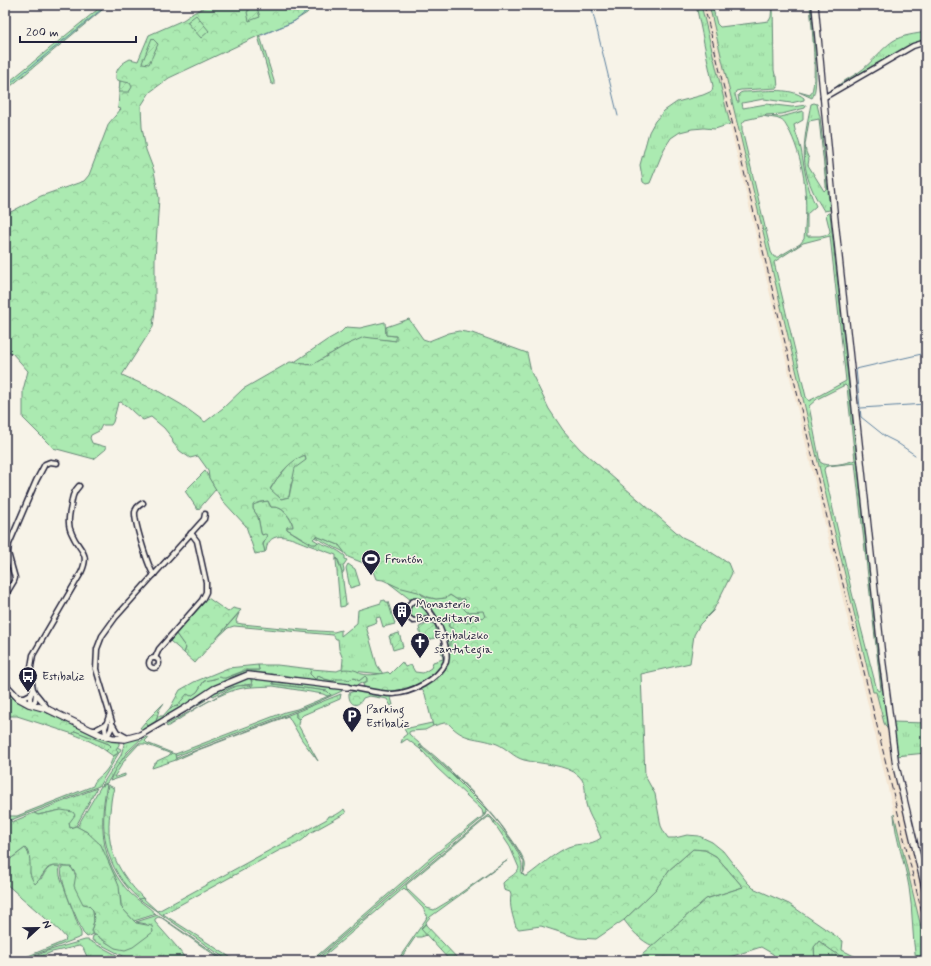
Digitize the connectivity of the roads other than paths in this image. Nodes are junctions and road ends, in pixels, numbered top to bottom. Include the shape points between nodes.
1 (815, 5) edge
2 (926, 42) edge
3 (822, 98) junction
4 (57, 463) dead end
5 (79, 486) dead end
6 (143, 503) dead end
7 (205, 514) dead end
8 (191, 533) junction
9 (154, 575) junction
10 (5, 596) edge
11 (436, 620) junction
12 (155, 658) dead end
13 (5, 684) edge
14 (347, 687) joint
15 (33, 689) junction
16 (31, 694) junction
17 (36, 694) junction
18 (16, 696) junction
19 (30, 704) junction
20 (51, 711) junction
21 (109, 714) junction
22 (112, 722) junction
23 (107, 724) junction
24 (89, 730) junction
25 (106, 736) junction
26 (131, 738) junction
27 (926, 892) edge

1 - 3 street
2 - 3 street via 913,46
3 - 27 street via 894,751
4 - 10 street via 45,464 9,544 9,557 15,578
5 - 15 street via 74,492 69,523 71,533 84,552 85,562 33,655 30,673
6 - 9 street via 138,506 135,515 148,563
7 - 8 street via 204,519
8 - 9 street
8 - 12 street via 196,537 199,546 206,592 202,600 159,649
9 - 21 street via 105,630 99,642 96,669
11 - 11 street via 420,601 412,603 407,609 408,617 413,622
11 - 14 street via 447,658 436,676 424,685 394,694
13 - 18 street
14 - 26 street via 248,674 214,688 166,720
15 - 16 street
15 - 17 street
16 - 18 street via 25,697
16 - 19 street
17 - 19 street via 35,701
17 - 20 street
18 - 19 street
19 - 20 street
20 - 24 street
21 - 22 street
21 - 23 street
22 - 25 street
22 - 26 street via 117,732
23 - 24 street
23 - 25 street
24 - 25 street
25 - 26 street

